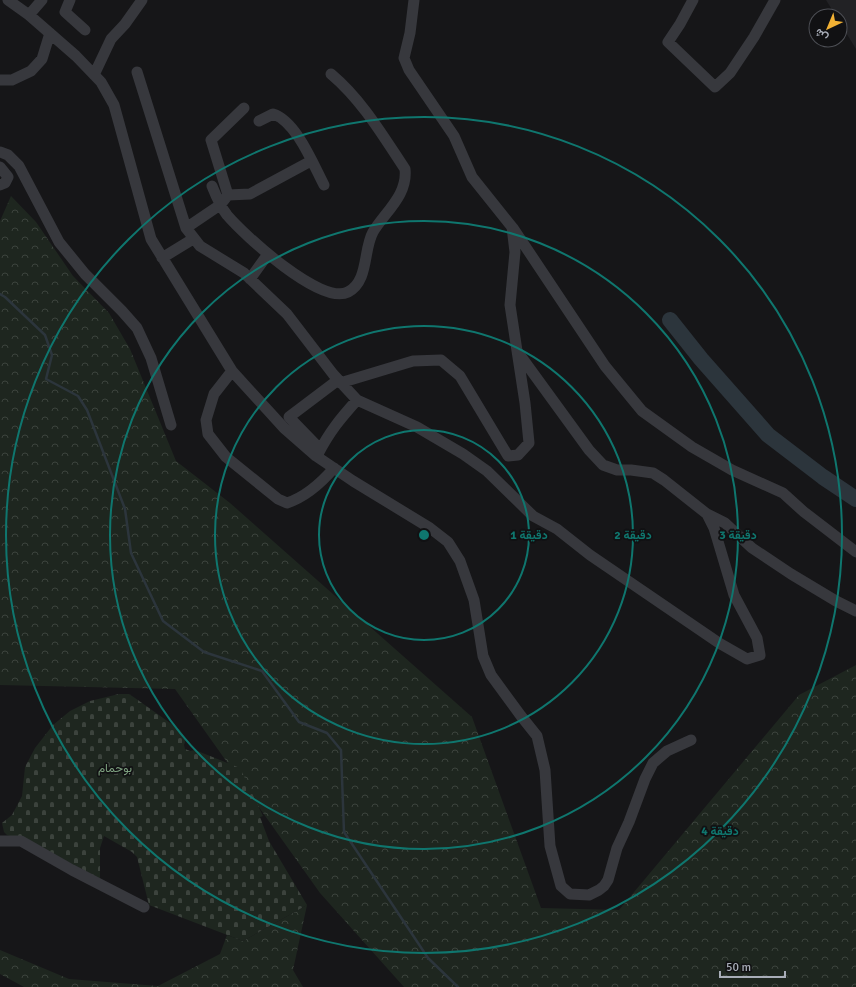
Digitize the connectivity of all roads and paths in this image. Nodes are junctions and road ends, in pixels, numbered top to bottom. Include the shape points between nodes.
1 (8, 0) edge
2 (42, 0) edge
3 (70, 0) edge
4 (142, 0) edge
5 (414, 0) edge
6 (693, 0) edge
7 (774, 0) edge
8 (29, 15) junction
9 (85, 30) dead end
10 (50, 33) junction
11 (137, 72) dead end
12 (331, 74) dead end
13 (94, 75) junction
14 (0, 80) edge
15 (244, 108) dead end
16 (258, 121) dead end
17 (0, 152) edge
18 (311, 161) junction
19 (0, 167) edge
20 (0, 185) edge
21 (324, 185) dead end
22 (212, 186) dead end
23 (228, 195) junction
24 (220, 205) junction
25 (512, 227) junction
26 (186, 228) junction
27 (193, 239) junction
28 (268, 254) junction
29 (162, 258) junction
30 (250, 279) junction
31 (517, 351) junction
32 (232, 370) junction
33 (339, 381) junction
34 (357, 400) junction
35 (285, 420) junction
36 (171, 425) dead end
37 (318, 452) junction
38 (334, 468) junction
39 (707, 514) junction
40 (856, 552) edge
41 (856, 610) edge
42 (691, 740) dead end
43 (0, 841) edge
44 (144, 907) dead end

1 - 8 street
2 - 8 street
3 - 9 street via 65,12
4 - 13 street via 111,39
5 - 25 street via 404,58 454,136 472,177
6 - 7 street via 668,42 715,87 730,73
8 - 10 street
10 - 13 street
10 - 14 street via 42,58 32,71 12,80
11 - 26 street
12 - 28 street via 361,104 405,169 403,186 394,205 379,222 372,235 361,278 348,292 328,292 311,285
13 - 29 street via 114,105 152,239
15 - 23 street via 211,140
16 - 18 street via 272,114 279,116 291,127
17 - 36 street via 8,155 20,166 59,242 85,274 137,328 151,358
18 - 21 street
18 - 23 street via 250,194
19 - 20 street via 8,177 5,183
22 - 24 street
23 - 24 street
24 - 26 street
24 - 28 street
25 - 31 street via 515,252 510,305
25 - 40 street via 605,366 642,411 692,447 732,470 783,493
26 - 27 street
27 - 29 street
27 - 30 street
28 - 30 street
29 - 32 street
30 - 33 street via 288,314
31 - 33 street via 529,443 518,455 508,456 460,376 441,360 413,361
31 - 39 street via 589,450 603,465 617,470 653,473
32 - 35 street
32 - 38 street via 214,394 206,420 208,434 226,457 278,499 287,503 297,500
33 - 34 street
33 - 35 street
34 - 37 street via 336,422
34 - 39 street via 417,427 463,454 487,471 533,516 557,529 590,555 719,643 747,659 760,655 757,638 734,595 714,528
35 - 37 street
37 - 38 street
38 - 42 street via 430,528 448,542 460,561 474,600 483,656 491,675 538,736 545,770 550,846 561,886 570,894 589,895 604,886 653,763 666,751
39 - 41 street via 725,523 752,548 791,574
43 - 44 street via 21,842

